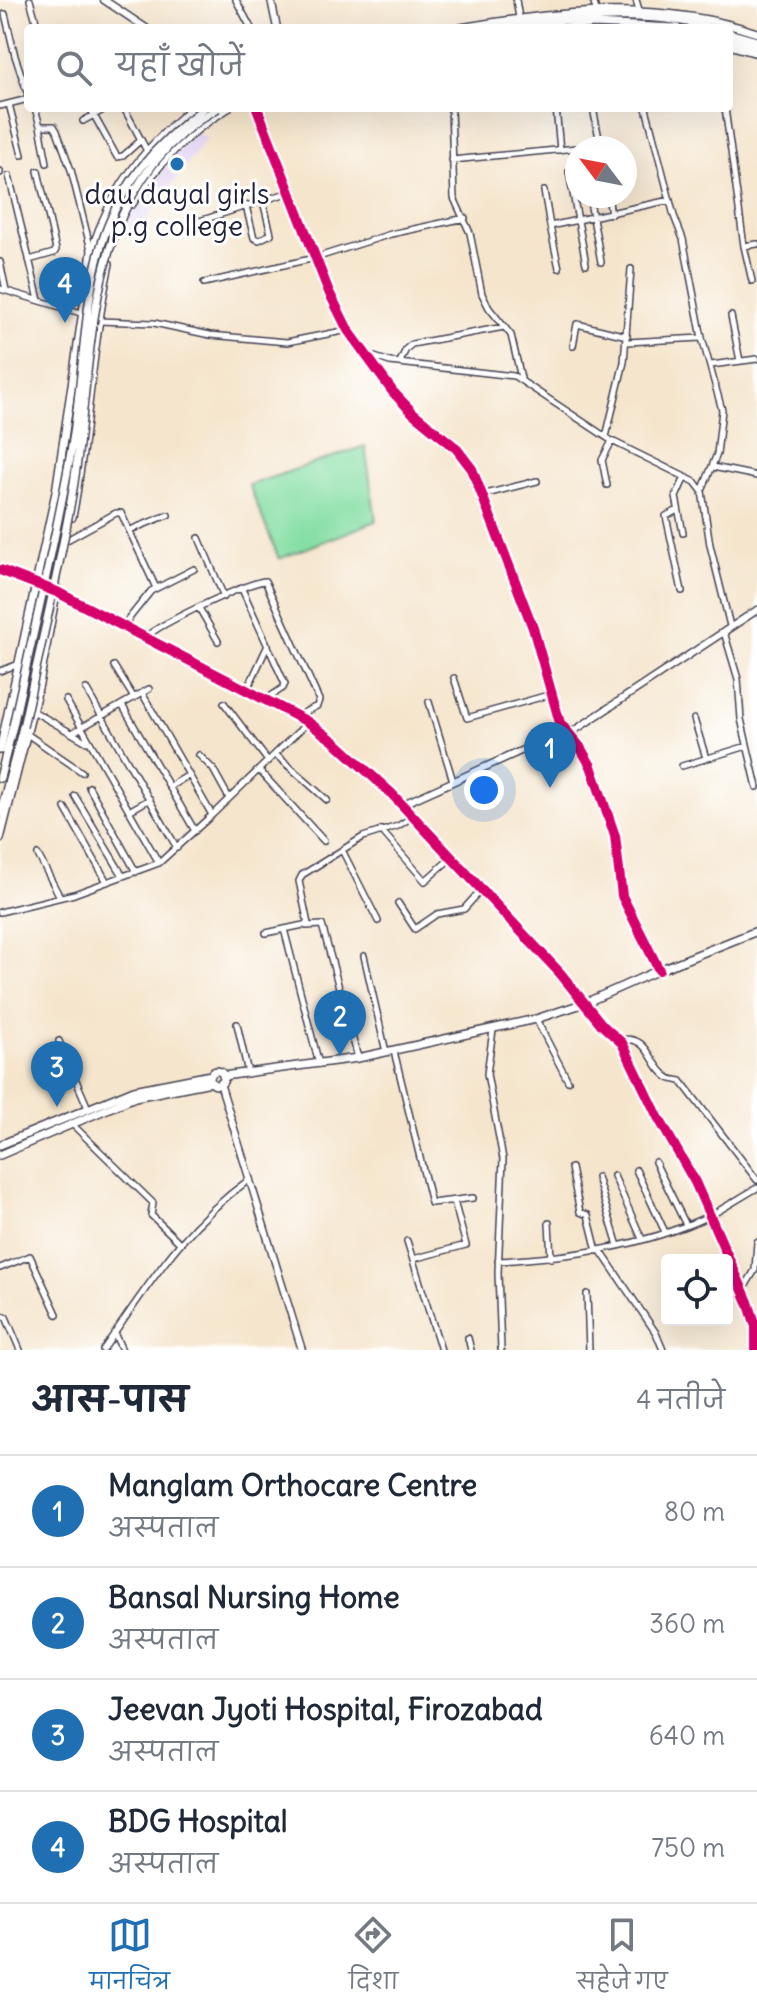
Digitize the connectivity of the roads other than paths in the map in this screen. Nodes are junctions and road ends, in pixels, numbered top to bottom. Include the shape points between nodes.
1 (30, 0) edge
2 (104, 0) edge
3 (236, 0) edge
4 (271, 0) edge
5 (516, 0) edge
6 (593, 0) edge
7 (636, 0) edge
8 (596, 10) junction
9 (639, 10) junction
10 (5, 14) dead end
11 (519, 18) junction
12 (37, 24) edge
13 (140, 24) edge
14 (249, 24) edge
15 (276, 24) edge
16 (484, 24) edge
17 (534, 24) edge
18 (693, 24) edge
19 (727, 24) edge
20 (733, 26) edge
21 (757, 33) edge
22 (733, 34) edge
23 (733, 41) edge
24 (757, 41) edge
25 (733, 46) edge
26 (757, 50) edge
27 (24, 84) edge
28 (24, 98) edge
29 (9, 104) junction
30 (0, 106) edge
31 (36, 112) edge
32 (92, 112) edge
33 (100, 112) edge
34 (126, 112) edge
35 (188, 112) edge
36 (199, 112) edge
37 (212, 112) edge
38 (222, 112) edge
39 (259, 112) edge
40 (451, 112) edge
41 (556, 112) edge
42 (594, 112) edge
43 (647, 112) edge
44 (726, 112) edge
45 (94, 115) junction
46 (83, 121) dead end
47 (40, 126) junction
48 (599, 136) edge
49 (141, 140) junction
50 (565, 149) edge
51 (560, 150) junction
52 (147, 151) junction
53 (22, 155) dead end
54 (452, 160) junction
55 (47, 163) dead end
56 (38, 171) dead end
57 (9, 176) dead end
58 (544, 191) dead end
59 (291, 192) junction
60 (670, 200) junction
61 (263, 201) junction
62 (246, 206) junction
63 (575, 208) edge
64 (591, 208) edge
65 (610, 208) edge
66 (611, 214) junction
67 (593, 217) junction
68 (465, 218) junction
69 (577, 220) junction
70 (187, 225) dead end
71 (550, 226) junction
72 (757, 244) edge
73 (744, 246) junction
74 (92, 251) junction
75 (315, 258) junction
76 (29, 260) junction
77 (0, 262) edge
78 (601, 262) dead end
79 (586, 264) dead end
80 (559, 268) dead end
81 (631, 269) dead end
82 (752, 281) dead end
83 (204, 283) dead end
84 (3, 290) edge
85 (39, 300) junction
86 (81, 313) junction
87 (731, 316) dead end
88 (99, 321) junction
89 (505, 327) junction
90 (348, 330) junction
91 (702, 338) junction
92 (627, 339) junction
93 (573, 346) dead end
94 (365, 354) junction
95 (757, 359) edge
96 (740, 361) junction
97 (400, 362) junction
98 (711, 365) junction
99 (521, 379) junction
100 (606, 437) junction
101 (612, 441) junction
102 (713, 467) junction
103 (757, 476) edge
104 (685, 477) junction
105 (537, 481) dead end
106 (607, 485) dead end
107 (702, 491) junction
108 (482, 495) junction
109 (678, 510) junction
110 (168, 515) dead end
111 (130, 530) junction
112 (683, 533) dead end
113 (199, 538) dead end
114 (67, 540) junction
115 (194, 569) dead end
116 (0, 570) edge
117 (37, 584) junction
118 (156, 588) junction
119 (242, 589) junction
120 (682, 591) dead end
121 (57, 592) junction
122 (224, 597) junction
123 (199, 608) junction
124 (757, 610) edge
125 (123, 626) junction
126 (727, 628) junction
127 (146, 637) junction
128 (218, 641) dead end
129 (268, 645) junction
130 (20, 664) junction
131 (114, 666) dead end
132 (0, 671) edge
133 (454, 678) dead end
134 (86, 689) dead end
135 (149, 689) dead end
136 (247, 690) junction
137 (142, 693) junction
138 (552, 694) junction
139 (134, 698) junction
140 (66, 700) dead end
141 (265, 700) junction
142 (429, 702) dead end
143 (224, 703) dead end
144 (122, 705) junction
145 (33, 711) junction
146 (102, 716) junction
147 (296, 716) junction
148 (694, 719) dead end
149 (308, 722) junction
150 (81, 728) junction
151 (25, 731) junction
152 (567, 732) junction
153 (72, 733) junction
154 (90, 743) junction
155 (747, 746) junction
156 (0, 750) edge
157 (275, 754) junction
158 (199, 755) dead end
159 (706, 758) junction
160 (268, 761) junction
161 (682, 766) dead end
162 (259, 770) junction
163 (82, 772) dead end
164 (189, 775) junction
165 (0, 778) edge
166 (453, 781) junction
167 (89, 787) dead end
168 (169, 787) junction
169 (757, 787) edge
170 (75, 796) dead end
171 (229, 798) junction
172 (150, 799) junction
173 (327, 800) dead end
174 (401, 805) junction
175 (65, 808) dead end
176 (129, 811) junction
177 (0, 814) edge
178 (212, 815) junction
179 (412, 817) junction
180 (381, 830) junction
181 (195, 831) junction
182 (0, 839) edge
183 (324, 841) dead end
184 (177, 848) junction
185 (342, 850) junction
186 (38, 855) dead end
187 (450, 859) junction
188 (159, 863) junction
189 (136, 872) junction
190 (123, 876) junction
191 (107, 882) junction
192 (481, 890) junction
193 (60, 897) junction
194 (398, 903) dead end
195 (0, 912) edge
196 (378, 921) dead end
197 (306, 926) junction
198 (284, 929) junction
199 (757, 931) edge
200 (266, 933) dead end
201 (364, 956) dead end
202 (659, 970) junction
203 (585, 1003) junction
204 (536, 1019) junction
205 (237, 1024) dead end
206 (493, 1030) junction
207 (619, 1040) junction
208 (59, 1041) dead end
209 (390, 1051) junction
210 (358, 1058) junction
211 (319, 1064) junction
212 (248, 1073) junction
213 (216, 1079) junction
214 (568, 1081) dead end
215 (88, 1108) junction
216 (72, 1124) junction
217 (13, 1139) junction
218 (0, 1145) edge
219 (16, 1148) junction
220 (0, 1155) edge
221 (655, 1162) dead end
222 (571, 1168) dead end
223 (636, 1170) dead end
224 (614, 1176) dead end
225 (597, 1177) dead end
226 (250, 1179) junction
227 (757, 1180) edge
228 (757, 1188) edge
229 (473, 1198) dead end
230 (454, 1201) junction
231 (710, 1215) junction
232 (549, 1223) dead end
233 (686, 1225) junction
234 (665, 1232) junction
235 (642, 1239) junction
236 (407, 1241) dead end
237 (179, 1242) junction
238 (757, 1242) edge
239 (618, 1246) junction
240 (598, 1251) junction
241 (551, 1258) junction
242 (413, 1259) junction
243 (498, 1261) junction
244 (0, 1268) edge
245 (743, 1291) junction
246 (587, 1294) dead end
247 (733, 1295) edge
248 (57, 1314) dead end
249 (0, 1315) edge
250 (114, 1333) junction
251 (468, 1338) dead end
252 (20, 1350) edge
253 (103, 1350) edge
254 (122, 1350) edge
255 (302, 1350) edge
256 (441, 1350) edge
257 (471, 1350) edge
258 (501, 1350) edge
259 (589, 1350) edge
260 (663, 1350) edge
261 (756, 1350) edge

1 - 12 street
2 - 13 street
3 - 14 street
4 - 15 street
5 - 11 street
6 - 8 street
7 - 9 street
8 - 9 main road
8 - 11 main road
9 - 19 main road
10 - 27 street
11 - 16 main road
17 - 18 main road via 609,16
20 - 21 main road
22 - 24 main road
23 - 26 main road
25 - 26 main road
28 - 29 street
29 - 30 street
29 - 53 street
31 - 47 street
32 - 45 street
33 - 45 street
34 - 49 street
35 - 52 main road
36 - 165 main road, bridge via 156,148 130,181 102,238 72,442
37 - 151 main road, bridge via 152,164 128,201 105,257 73,493
38 - 88 main road via 172,149 133,203 111,254
39 - 59 street
40 - 54 street
41 - 51 street
42 - 48 street
43 - 60 street
44 - 73 street
45 - 46 street
45 - 49 street via 117,157
47 - 55 street
47 - 74 street via 56,128
49 - 52 street
50 - 51 street
51 - 54 street
52 - 74 main road via 122,182
54 - 68 street via 454,198
56 - 76 street via 56,250
57 - 76 street
58 - 71 street
59 - 61 street
59 - 75 street
60 - 66 street
60 - 91 street
61 - 62 street
61 - 62 street via 271,234 259,240
62 - 70 street
63 - 69 street
64 - 67 street
65 - 66 street
66 - 67 street
67 - 69 street
67 - 78 street
68 - 75 street
68 - 89 street via 482,294
69 - 71 street
69 - 79 street
71 - 80 street
72 - 73 street
73 - 82 street
74 - 86 main road
75 - 83 street
75 - 90 street
76 - 85 street
77 - 84 street
81 - 92 street
84 - 85 street
85 - 86 street
86 - 117 main road via 56,492
87 - 96 street
88 - 90 street via 154,323 287,342
88 - 114 main road
89 - 97 street via 412,344
89 - 99 street
90 - 94 street
91 - 92 street
91 - 98 street
92 - 93 street via 577,324
92 - 100 street
94 - 97 street
94 - 108 street via 404,405 463,455
95 - 96 street
96 - 98 street
97 - 99 street
98 - 102 street via 722,410
99 - 100 street
100 - 101 street
101 - 104 street
101 - 106 street via 602,460
102 - 103 street
102 - 107 street
104 - 107 street
104 - 109 street via 676,493
105 - 108 street
107 - 126 street
108 - 138 street via 526,606
109 - 112 street
109 - 120 street via 666,516
110 - 111 street
111 - 114 street via 119,512
111 - 118 street
113 - 122 street
114 - 121 main road
115 - 118 street
116 - 117 street
117 - 121 street
117 - 130 main road
118 - 125 street
119 - 122 street
119 - 129 street
119 - 147 street via 266,582 319,700
121 - 125 street
121 - 145 main road
122 - 123 street
123 - 127 street
123 - 128 street
124 - 126 street
125 - 127 street
126 - 152 street
126 - 155 street
127 - 136 street
129 - 136 street
129 - 141 street via 285,684
130 - 132 street
130 - 156 main road
131 - 139 street
133 - 138 street via 467,718
134 - 146 street
135 - 137 street
136 - 141 street
137 - 139 street
137 - 164 street
138 - 152 street
139 - 144 street
140 - 150 street
141 - 147 street
142 - 166 street
143 - 160 street
144 - 146 street
144 - 168 street
145 - 151 main road
145 - 153 street
146 - 150 street
146 - 172 street
147 - 149 street
148 - 159 street
149 - 157 street
149 - 174 street
150 - 153 street
150 - 154 street
151 - 163 street
151 - 177 main road
151 - 182 main road
152 - 166 street
152 - 202 street via 591,766 615,836 622,896
153 - 154 street
154 - 176 street
155 - 159 street
155 - 169 street
157 - 160 street
157 - 173 street
158 - 171 street
159 - 161 street
160 - 162 street
162 - 171 street
162 - 183 street
164 - 168 street
164 - 178 street
166 - 174 street
167 - 189 street
168 - 181 street
170 - 190 street
171 - 178 street
172 - 176 street
172 - 184 street
174 - 179 street
175 - 191 street
176 - 188 street
178 - 181 street
179 - 180 street
179 - 187 street
180 - 185 street
180 - 187 street via 425,881
181 - 184 street
184 - 188 street
185 - 196 street
185 - 197 street via 299,878
186 - 193 street
187 - 192 street
188 - 189 street
189 - 190 street
190 - 191 street
191 - 193 street
192 - 194 street via 464,909 437,914 415,929
192 - 203 street
193 - 195 street
197 - 198 street
197 - 210 street via 322,925
198 - 200 street
198 - 211 street
199 - 202 main road
201 - 209 street
202 - 203 main road
203 - 204 main road
203 - 207 street
204 - 206 main road
204 - 214 street
205 - 212 street
206 - 209 main road
206 - 243 street via 487,1081 503,1159
207 - 227 street via 639,1042 669,1079 681,1081
207 - 231 street
208 - 215 street
209 - 210 main road
209 - 230 street via 431,1203
210 - 211 main road
211 - 212 main road
212 - 213 main road
213 - 215 main road via 134,1090
213 - 216 main road via 135,1097
213 - 226 street
215 - 217 main road
216 - 219 main road
216 - 237 street via 153,1203 151,1215
217 - 218 main road
217 - 219 main road
219 - 220 main road
221 - 233 street
222 - 240 street via 580,1212 588,1215
223 - 234 street
224 - 235 street
225 - 239 street
226 - 237 street via 214,1205
226 - 255 street
228 - 231 street
229 - 230 street
230 - 242 street via 466,1245
231 - 233 street
231 - 245 street
232 - 241 street
233 - 234 street
234 - 235 street
235 - 239 street
236 - 242 street
237 - 250 street
238 - 245 street via 755,1270
239 - 240 street
240 - 241 street
240 - 260 street
241 - 243 street
242 - 256 street
243 - 258 street
244 - 248 street via 30,1256
245 - 247 street
245 - 261 street via 754,1318
246 - 259 street
249 - 252 street via 6,1317
250 - 253 street
250 - 254 street
251 - 257 street

